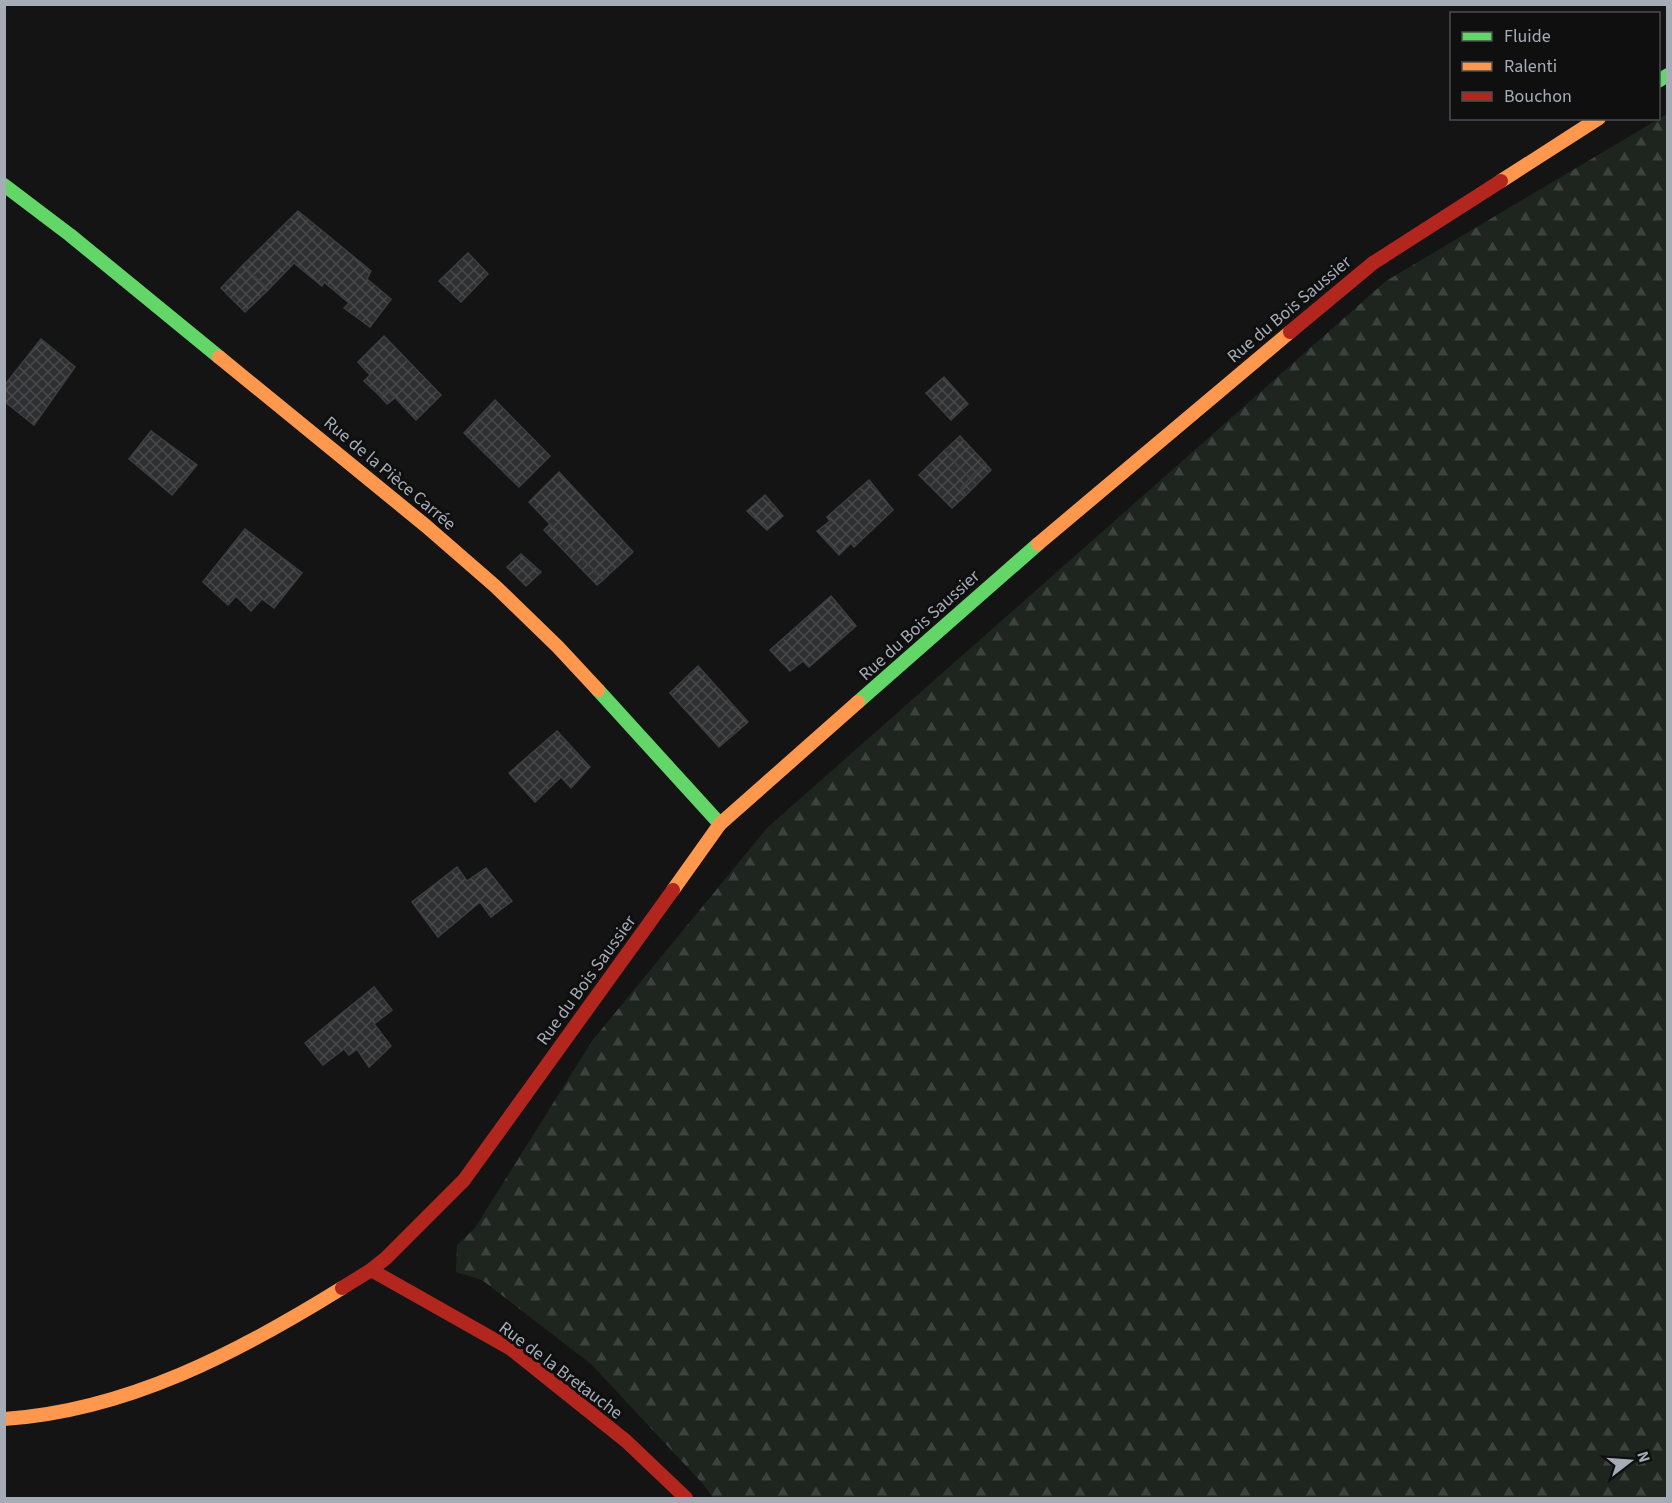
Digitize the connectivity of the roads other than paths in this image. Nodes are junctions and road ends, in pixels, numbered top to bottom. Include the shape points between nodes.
1 (1596, 120) edge
2 (4, 185) edge
3 (720, 824) junction
4 (371, 1270) junction
5 (4, 1419) edge
6 (686, 1498) edge

1 - 3 street, Rue du Bois Saussier via 1373,263 1067,518
2 - 3 street, Rue de la Pièce Carrée via 390,496 495,586 558,647
3 - 4 street, Rue du Bois Saussier via 464,1180
4 - 5 street, Rue du Bois Saussier via 299,1315 157,1385 88,1406
4 - 6 street, Rue de la Bretauche via 511,1349 626,1442

